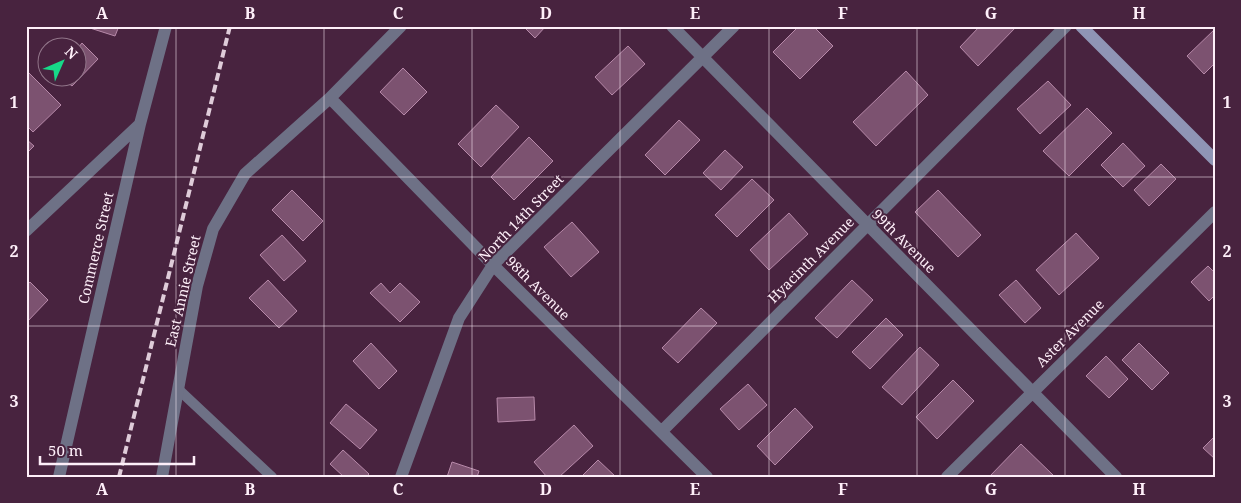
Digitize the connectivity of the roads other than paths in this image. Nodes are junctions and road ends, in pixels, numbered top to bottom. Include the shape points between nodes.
1 (166, 26) edge
2 (401, 26) edge
3 (672, 26) edge
4 (734, 26) edge
5 (1066, 26) edge
6 (1081, 26) edge
7 (703, 58) junction
8 (330, 98) junction
9 (140, 124) junction
10 (1215, 160) edge
11 (1215, 212) edge
12 (867, 225) junction
13 (26, 231) edge
14 (493, 265) junction
15 (178, 389) junction
16 (1032, 392) junction
17 (662, 431) junction
18 (59, 477) edge
19 (162, 477) edge
20 (272, 477) edge
21 (401, 477) edge
22 (707, 477) edge
23 (947, 477) edge
24 (1116, 477) edge

1 - 9 street, Commerce Street
2 - 8 street, East Annie Street
3 - 7 street, 99th Avenue
4 - 7 street, North 14th Street
5 - 12 street, Hyacinth Avenue
6 - 10 street
7 - 12 street, 99th Avenue
7 - 14 street, North 14th Street
8 - 14 street, 98th Avenue
8 - 15 street, East Annie Street via 245,174 213,229 197,286
9 - 13 street
9 - 18 street, Commerce Street
11 - 16 street, Aster Avenue
12 - 16 street, 99th Avenue
12 - 17 street, Hyacinth Avenue
14 - 17 street, 98th Avenue
14 - 21 street, North 14th Street via 458,318
15 - 19 street, East Annie Street
15 - 20 lane
16 - 23 street, Aster Avenue
16 - 24 street, 99th Avenue
17 - 22 street, 98th Avenue

